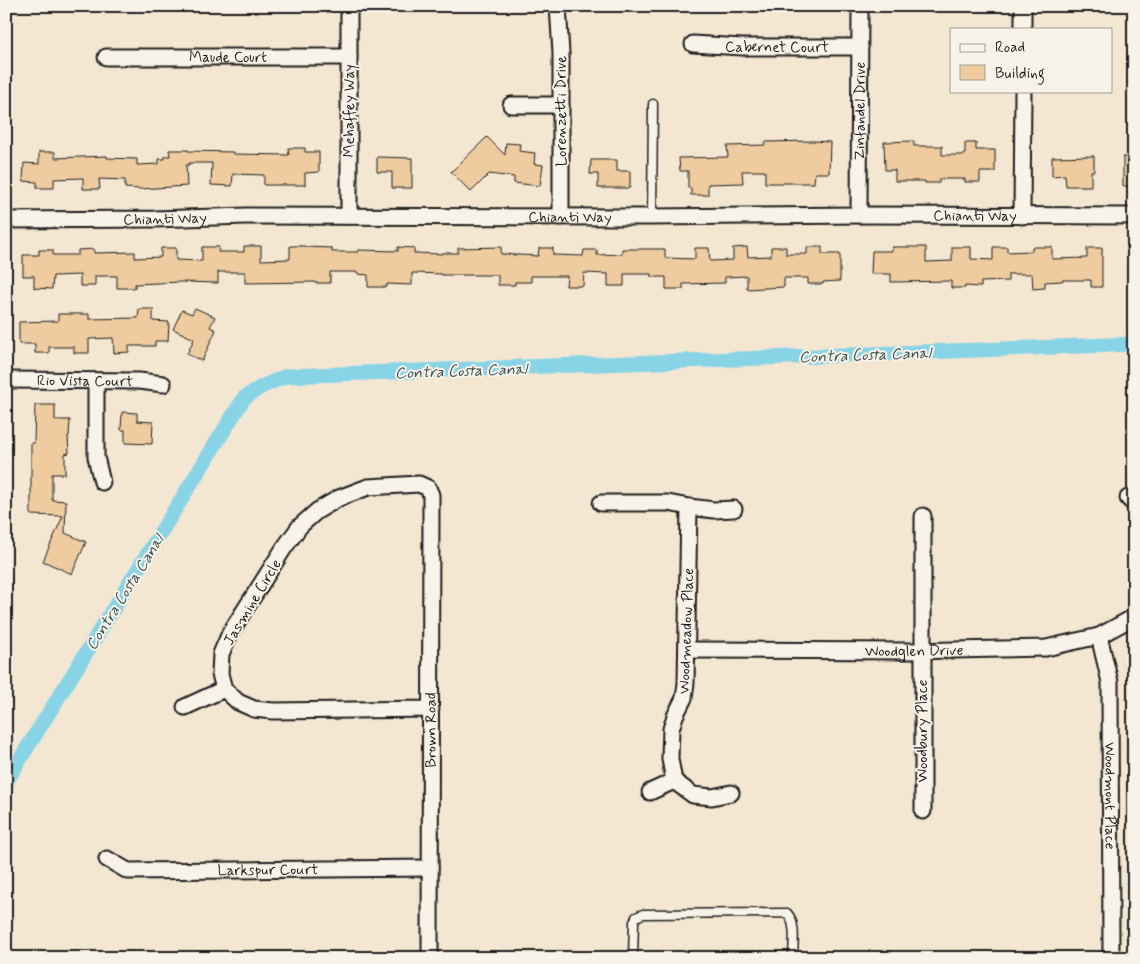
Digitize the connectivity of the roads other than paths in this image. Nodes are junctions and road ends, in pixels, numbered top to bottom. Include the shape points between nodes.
1 (350, 6) edge
2 (558, 6) edge
3 (860, 6) edge
4 (1023, 6) edge
5 (1023, 28) edge
6 (693, 44) dead end
7 (860, 47) junction
8 (106, 57) dead end
9 (349, 57) junction
10 (1023, 92) edge
11 (511, 104) dead end
12 (561, 104) junction
13 (653, 104) dead end
14 (859, 215) junction
15 (349, 216) junction
16 (1022, 216) junction
17 (1134, 216) edge
18 (560, 217) junction
19 (652, 217) junction
20 (6, 220) edge
21 (6, 380) edge
22 (96, 380) junction
23 (163, 384) dead end
24 (102, 482) dead end
25 (601, 503) dead end
26 (432, 504) joint
27 (689, 507) junction
28 (734, 508) dead end
29 (923, 516) dead end
30 (1134, 617) edge
31 (1099, 636) junction
32 (688, 650) junction
33 (922, 651) junction
34 (224, 688) junction
35 (186, 707) dead end
36 (430, 709) junction
37 (674, 781) junction
38 (650, 792) dead end
39 (731, 793) dead end
40 (923, 810) dead end
41 (107, 859) dead end
42 (430, 868) junction
43 (430, 958) edge
44 (633, 958) edge
45 (793, 958) edge
46 (1111, 958) edge

1 - 9 street, Mehaffey Way
2 - 12 street, Lorenzetti Drive via 562,53
3 - 7 street, Zinfandel Drive
4 - 5 street
6 - 7 street, Cabernet Court
7 - 14 street, Zinfandel Drive
8 - 9 street, Maude Court
9 - 15 street, Mehaffey Way
10 - 16 street
11 - 12 street
12 - 18 street, Lorenzetti Drive
13 - 19 lane
14 - 16 street, Chianti Way
14 - 19 street, Chianti Way
15 - 18 street, Chianti Way
15 - 20 street, Chianti Way
16 - 17 street, Chianti Way
18 - 19 street, Chianti Way
21 - 22 street, Rio Vista Court
22 - 23 street, Rio Vista Court via 139,380
22 - 24 street via 96,457
25 - 27 street via 668,503
26 - 34 street, Jasmine Circle via 428,488 418,484 368,487 339,498 311,516 284,548 230,633 221,654 220,674
26 - 36 street, Brown Road
27 - 28 street
27 - 32 street, Woodmeadow Place
29 - 33 street, Woodbury Place
30 - 31 street, Woodglen Drive
31 - 33 street, Woodglen Drive via 1046,648
31 - 46 street, Woodmont Place via 1110,682
32 - 33 street, Woodglen Drive
32 - 37 street, Woodmeadow Place via 684,698 671,729 670,759
33 - 40 street, Woodbury Place
34 - 35 street
34 - 36 street via 238,702 254,709 273,711
36 - 42 street, Brown Road
37 - 38 street
37 - 39 street via 693,795 712,798
41 - 42 street, Larkspur Court via 128,871
42 - 43 street, Brown Road
44 - 45 lane via 634,922 643,914 768,913 787,913 791,917

